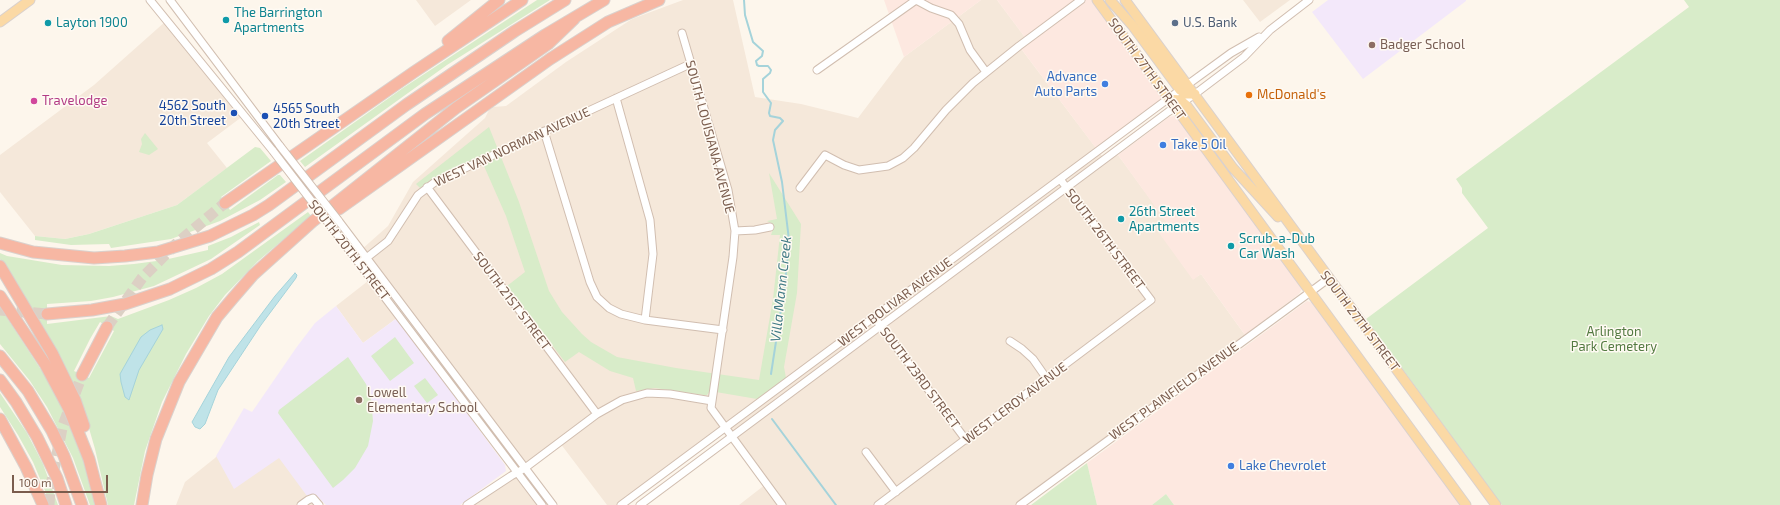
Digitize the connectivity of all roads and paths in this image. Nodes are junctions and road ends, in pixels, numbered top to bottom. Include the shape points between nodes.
1 (30, 0) edge
2 (150, 0) edge
3 (170, 0) edge
4 (499, 0) edge
5 (522, 0) edge
6 (565, 0) edge
7 (604, 0) edge
8 (659, 0) edge
9 (916, 0) edge
10 (1081, 0) edge
11 (1097, 0) edge
12 (1110, 0) edge
13 (1125, 0) edge
14 (1309, 0) edge
15 (574, 19) junction
16 (0, 22) edge
17 (682, 33) dead end
18 (1265, 34) junction
19 (690, 64) junction
20 (817, 70) dead end
21 (414, 72) junction
22 (986, 72) junction
23 (1188, 84) junction
24 (1180, 90) junction
25 (1195, 94) junction
26 (616, 98) junction
27 (1168, 99) junction
28 (1183, 102) junction
29 (251, 107) junction
30 (1175, 108) junction
31 (242, 114) junction
32 (1128, 128) junction
33 (544, 131) junction
34 (1135, 137) junction
35 (1060, 179) junction
36 (427, 187) junction
37 (800, 188) dead end
38 (1067, 188) junction
39 (226, 204) tunnel mouth
40 (770, 227) dead end
41 (735, 231) junction
42 (297, 236) junction
43 (1303, 242) junction
44 (0, 243) edge
45 (968, 247) junction
46 (975, 256) junction
47 (368, 257) junction
48 (360, 263) junction
49 (0, 266) edge
50 (1328, 279) junction
51 (1310, 291) junction
52 (0, 296) edge
53 (1151, 300) joint
54 (47, 314) tunnel mouth
55 (874, 317) junction
56 (645, 320) junction
57 (881, 326) junction
58 (107, 327) tunnel mouth
59 (723, 330) junction
60 (1010, 341) dead end
61 (0, 356) edge
62 (82, 374) tunnel mouth
63 (1047, 378) junction
64 (0, 380) edge
65 (711, 404) junction
66 (597, 414) junction
67 (0, 419) edge
68 (0, 425) edge
69 (726, 428) junction
70 (732, 437) junction
71 (966, 440) junction
72 (14, 443) junction
73 (866, 452) dead end
74 (89, 459) junction
75 (526, 468) junction
76 (518, 472) junction
77 (896, 492) junction
78 (43, 505) edge
79 (66, 505) edge
80 (82, 505) edge
81 (101, 505) edge
82 (142, 505) edge
83 (301, 505) edge
84 (320, 505) edge
85 (467, 505) edge
86 (542, 505) edge
87 (553, 505) edge
88 (621, 505) edge
89 (640, 505) edge
90 (782, 505) edge
91 (878, 505) edge
92 (1020, 505) edge
93 (1466, 505) edge
94 (1496, 505) edge

1 - 16 main road
2 - 31 street, SOUTH 20TH STREET
3 - 29 street, SOUTH 20TH STREET
4 - 21 highway via 416,64
5 - 21 highway
6 - 44 highway via 406,105 254,215 210,236 158,252 94,258 33,252
7 - 15 highway
8 - 42 highway via 608,22 550,59 316,226
9 - 20 street
9 - 22 street via 951,15 960,24 970,50
10 - 22 street
11 - 27 main road, SOUTH 27TH STREET
12 - 24 main road via 1132,25
13 - 23 main road, SOUTH 27TH STREET
14 - 18 street
15 - 42 highway via 548,44 420,136
15 - 54 highway via 545,35 425,114 211,269 170,289 137,301 92,310
17 - 19 street, SOUTH LOUISIANA AVENUE
18 - 23 street, WEST BOLIVAR AVENUE via 1231,53
18 - 25 street, WEST BOLIVAR AVENUE via 1244,57
19 - 26 street, WEST VAN NORMAN AVENUE
19 - 41 street, SOUTH LOUISIANA AVENUE via 728,190
21 - 39 highway
22 - 37 street via 956,99 911,151 892,164 860,170 826,155
23 - 24 street, WEST BOLIVAR AVENUE
23 - 25 main road, SOUTH 27TH STREET
24 - 25 main road via 1186,94
24 - 27 street, WEST BOLIVAR AVENUE
25 - 28 street, WEST BOLIVAR AVENUE
25 - 43 main road, SOUTH 27TH STREET
26 - 33 street, WEST VAN NORMAN AVENUE
26 - 56 street via 650,220 654,254
27 - 28 main road
27 - 30 main road, SOUTH 27TH STREET
27 - 32 street, WEST BOLIVAR AVENUE
28 - 30 street, WEST BOLIVAR AVENUE
28 - 43 main road via 1232,168
29 - 31 street
29 - 47 street, SOUTH 20TH STREET, bridge
30 - 34 street, WEST BOLIVAR AVENUE
30 - 51 main road, SOUTH 27TH STREET
31 - 48 street, SOUTH 20TH STREET, bridge
32 - 34 street
32 - 35 street, WEST BOLIVAR AVENUE
33 - 36 street, WEST VAN NORMAN AVENUE
33 - 56 street via 590,282 597,297 609,308 621,314
34 - 38 street, WEST BOLIVAR AVENUE
35 - 38 street, SOUTH 26TH STREET
35 - 45 street, WEST BOLIVAR AVENUE
36 - 47 street, WEST VAN NORMAN AVENUE via 414,200 388,241
36 - 66 street, SOUTH 21ST STREET
38 - 46 street, WEST BOLIVAR AVENUE
38 - 53 street, SOUTH 26TH STREET
40 - 41 street
41 - 59 street, SOUTH LOUISIANA AVENUE via 734,257
42 - 82 highway via 243,286 216,317 195,352 179,382 156,439
43 - 50 main road, SOUTH 27TH STREET
45 - 46 street
45 - 55 street, WEST BOLIVAR AVENUE
46 - 57 street, WEST BOLIVAR AVENUE
47 - 48 street, WEST VAN NORMAN AVENUE
47 - 75 street, SOUTH 20TH STREET
48 - 76 street, SOUTH 20TH STREET
49 - 74 highway via 65,378 88,437 91,451
50 - 51 street, WEST PLAINFIELD AVENUE
50 - 94 main road, SOUTH 27TH STREET
51 - 92 street, WEST PLAINFIELD AVENUE
51 - 93 main road, SOUTH 27TH STREET
52 - 74 highway via 58,388
53 - 63 street, WEST LEROY AVENUE
55 - 57 street, SOUTH 23RD STREET
55 - 69 street, WEST BOLIVAR AVENUE
56 - 59 street
57 - 70 street, WEST BOLIVAR AVENUE
57 - 71 street, SOUTH 23RD STREET
58 - 62 highway
59 - 65 street, SOUTH LOUISIANA AVENUE
60 - 63 street via 1033,359
61 - 80 highway via 28,391 52,431 67,462
63 - 71 street, WEST LEROY AVENUE
64 - 79 highway via 37,437 57,478
65 - 66 street via 670,394 647,393 622,400
65 - 69 street
66 - 75 street
67 - 72 highway
68 - 72 highway
69 - 70 street
69 - 88 street, WEST BOLIVAR AVENUE
70 - 89 street, WEST BOLIVAR AVENUE
70 - 90 street
71 - 77 street, WEST LEROY AVENUE
72 - 78 highway
73 - 77 street
74 - 81 highway
75 - 76 street
75 - 87 street, SOUTH 20TH STREET
76 - 85 street
76 - 86 street, SOUTH 20TH STREET
77 - 91 street, WEST LEROY AVENUE
83 - 84 street via 313,498

